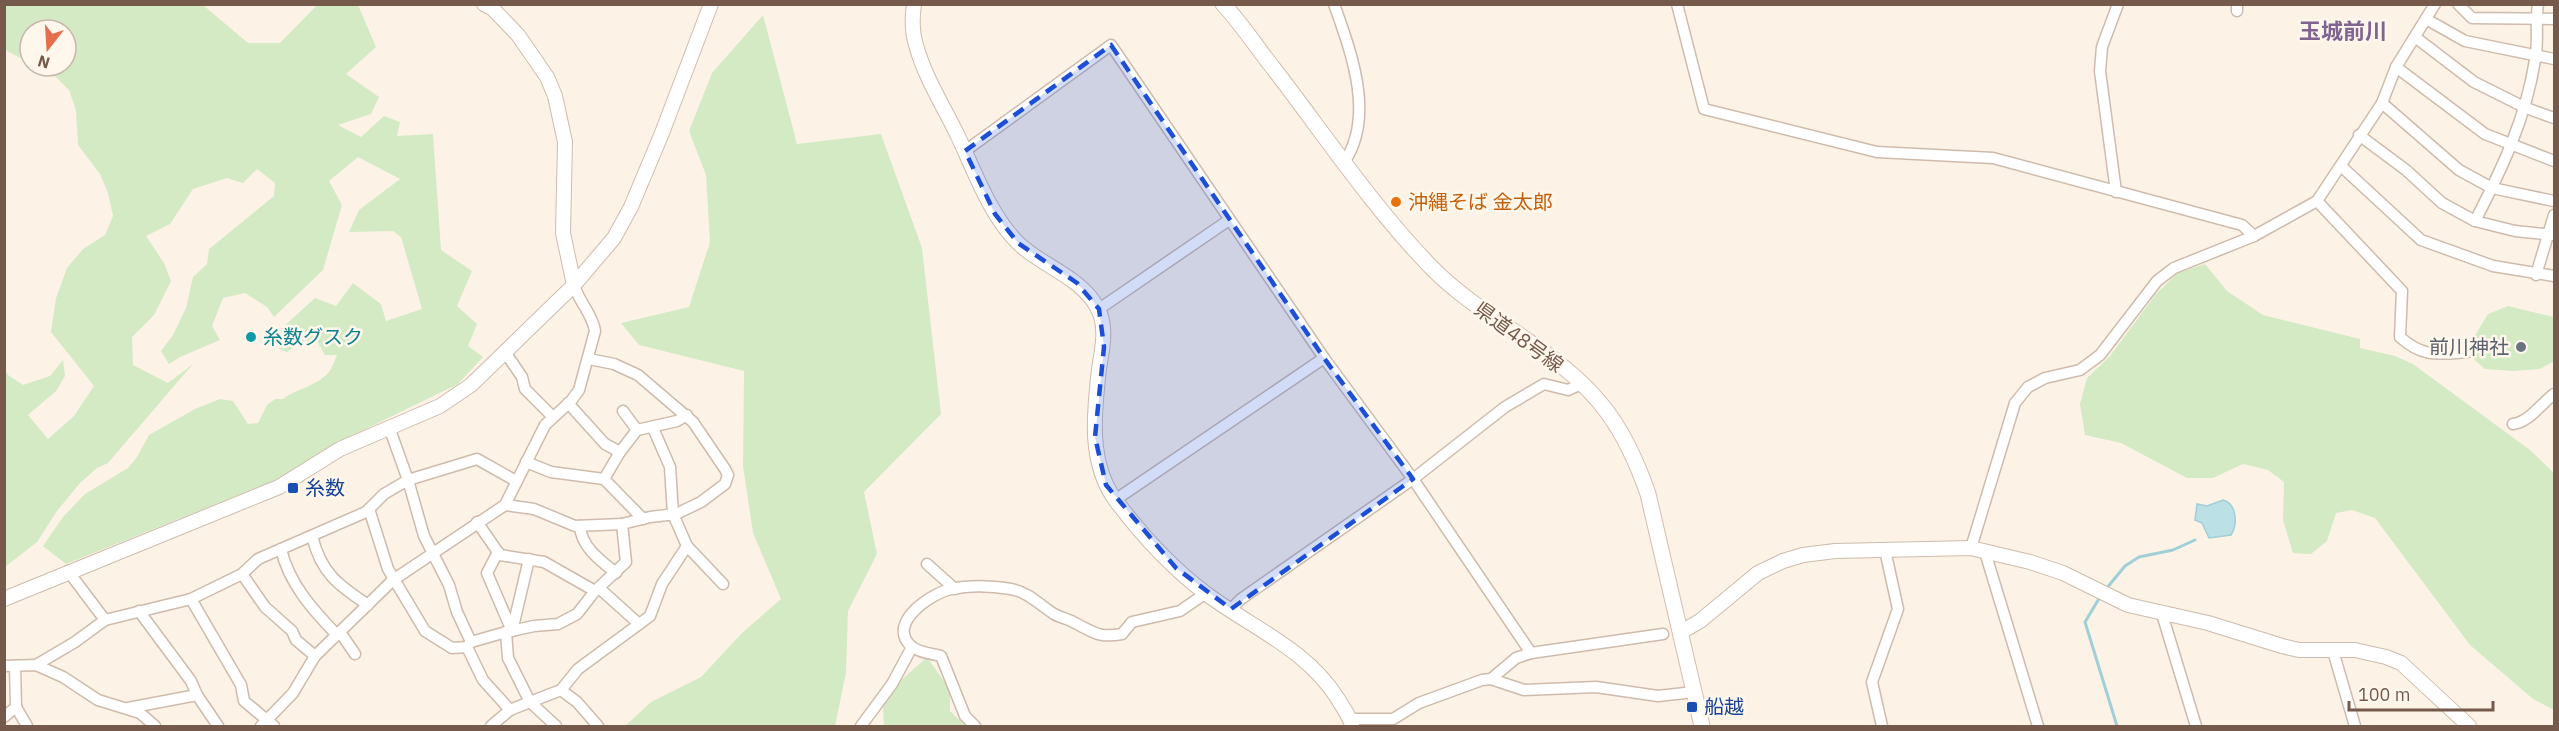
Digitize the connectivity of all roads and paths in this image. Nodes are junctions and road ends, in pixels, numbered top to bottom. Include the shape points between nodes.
1 (484, 4) edge
2 (711, 4) edge
3 (914, 4) edge
4 (1223, 4) edge
5 (1334, 4) edge
6 (1677, 4) edge
7 (2118, 4) edge
8 (2435, 4) edge
9 (2458, 4) edge
10 (2538, 4) edge
11 (2426, 19) junction
12 (2537, 19) junction
13 (2554, 19) edge
14 (2415, 36) junction
15 (2536, 57) junction
16 (2554, 59) edge
17 (2396, 67) junction
18 (2382, 103) junction
19 (2526, 108) junction
20 (2554, 118) edge
21 (2360, 135) junction
22 (2511, 144) junction
23 (965, 151) junction
24 (1345, 161) junction
25 (2554, 161) edge
26 (2341, 166) junction
27 (2492, 188) junction
28 (2116, 192) junction
29 (2317, 201) junction
30 (2554, 201) edge
31 (2554, 214) edge
32 (1230, 220) junction
33 (2475, 221) junction
34 (2552, 235) edge
35 (2254, 236) junction
36 (2536, 275) junction
37 (2554, 276) edge
38 (574, 285) junction
39 (1099, 309) junction
40 (505, 352) junction
41 (2468, 352) dead end
42 (1324, 358) junction
43 (589, 359) junction
44 (1581, 384) junction
45 (2554, 394) edge
46 (568, 403) junction
47 (623, 411) dead end
48 (687, 416) junction
49 (553, 417) junction
50 (2513, 424) dead end
51 (389, 427) junction
52 (653, 428) junction
53 (637, 430) junction
54 (620, 452) junction
55 (526, 462) junction
56 (603, 479) junction
57 (1413, 479) junction
58 (408, 480) junction
59 (516, 481) junction
60 (1115, 500) junction
61 (505, 504) junction
62 (369, 509) junction
63 (673, 514) junction
64 (643, 519) junction
65 (477, 522) junction
66 (622, 524) junction
67 (580, 526) junction
68 (312, 536) junction
69 (687, 546) junction
70 (1971, 548) junction
71 (281, 549) junction
72 (1885, 550) junction
73 (432, 552) junction
74 (498, 552) junction
75 (1985, 552) junction
76 (529, 559) junction
77 (927, 564) dead end
78 (68, 571) junction
79 (616, 573) junction
80 (242, 574) junction
81 (393, 580) junction
82 (723, 584) dead end
83 (955, 589) junction
84 (597, 590) junction
85 (1206, 593) junction
86 (4, 599) edge
87 (190, 599) junction
88 (368, 605) junction
89 (1231, 609) junction
90 (139, 611) junction
91 (2162, 614) junction
92 (105, 620) junction
93 (639, 624) junction
94 (509, 632) junction
95 (1681, 632) junction
96 (338, 634) junction
97 (1663, 634) dead end
98 (469, 645) junction
99 (912, 647) junction
100 (2332, 651) junction
101 (1531, 653) junction
102 (355, 654) dead end
103 (315, 656) junction
104 (36, 665) junction
105 (10, 666) edge
106 (1491, 679) junction
107 (561, 690) junction
108 (1694, 692) junction
109 (197, 695) junction
110 (530, 702) junction
111 (16, 707) junction
112 (128, 708) junction
113 (510, 710) junction
114 (4, 717) edge
115 (1352, 723) edge
116 (267, 725) edge
117 (27, 726) edge
118 (155, 726) edge
119 (218, 726) edge
120 (491, 726) edge
121 (556, 726) edge
122 (598, 726) edge
123 (861, 726) edge
124 (975, 726) edge
125 (1702, 726) edge
126 (1882, 726) edge
127 (2038, 726) edge
128 (2196, 726) edge
129 (2355, 726) edge
130 (2469, 726) edge

1 - 38 street via 519,35 555,96 565,142 563,233
2 - 38 street via 631,207 604,252
3 - 23 street via 915,44
4 - 24 main road, 県道48号線
5 - 24 street via 1347,40 1359,108 1354,147
6 - 28 street via 1704,109 1877,153 1993,158
7 - 28 street via 2102,47 2100,71
8 - 11 street
9 - 12 street via 2472,18
10 - 12 street
11 - 14 street
11 - 15 street via 2465,41
12 - 13 street
12 - 15 street
14 - 17 street
14 - 19 street via 2474,82
15 - 16 street
15 - 19 street
17 - 18 street
17 - 22 street via 2485,134
18 - 21 street
18 - 27 street via 2459,170
19 - 20 street
19 - 22 street
21 - 26 street
21 - 33 street via 2442,203
22 - 25 street
22 - 27 street
23 - 32 street via 1111,45
23 - 39 street via 995,214 1008,232 1033,257 1077,284
24 - 44 main road, 県道48号線 via 1433,269
26 - 29 street
26 - 36 street via 2421,240 2493,266
27 - 30 street
27 - 33 street
28 - 35 street via 2242,225
29 - 35 street
29 - 41 street via 2402,291 2397,338 2432,355
31 - 34 street
32 - 39 street
32 - 42 street
33 - 34 street
34 - 36 street
35 - 70 street via 2174,268 2157,281 2100,355 2080,370 2045,378 2028,387 2015,403
36 - 37 street
38 - 40 street
38 - 43 street via 594,323
39 - 60 street via 1104,347 1095,436 1100,469
40 - 49 street via 522,377 525,389
40 - 51 street via 471,385 440,406
42 - 57 street
42 - 60 street
43 - 46 street via 579,390
43 - 48 street via 614,364 638,375
44 - 57 street via 1568,390 1544,384 1505,406
44 - 95 main road, 県道48号線 via 1606,411 1638,466
45 - 50 street via 2522,423
46 - 49 street
46 - 54 street via 605,444
47 - 53 street
48 - 52 street
48 - 63 street via 728,475 725,484 701,502
49 - 55 street
51 - 58 street
51 - 78 street via 340,449 279,487
52 - 53 street
52 - 63 street via 670,467
53 - 54 street
54 - 56 street
55 - 56 street via 551,472
55 - 59 street
56 - 64 street
57 - 89 street
57 - 101 street
58 - 59 street via 477,459
58 - 62 street via 384,494
58 - 73 street
59 - 61 street
60 - 85 street via 1176,568
61 - 65 street
61 - 67 street via 534,509
62 - 68 street
62 - 81 street
63 - 64 street
63 - 69 street
64 - 66 street
65 - 73 street
65 - 74 street
66 - 67 street
66 - 79 street via 626,562
67 - 79 street via 580,534 593,554
68 - 71 street
68 - 88 street via 329,576
69 - 82 street
69 - 93 street via 662,584 650,616
70 - 72 street
70 - 75 street
71 - 80 street via 258,559
71 - 96 street via 291,579 313,610
72 - 95 street via 1803,555 1783,561 1758,573
72 - 126 street via 1898,609 1872,682
73 - 81 street
73 - 98 street
74 - 76 street
74 - 94 street via 487,573
75 - 91 street via 2063,573 2128,604
75 - 127 street
76 - 84 street via 544,562
76 - 94 street
77 - 83 street
78 - 86 street
78 - 92 street
79 - 84 street
80 - 87 street
80 - 103 street via 266,607
81 - 88 street
81 - 98 street via 425,631 452,648
83 - 85 street via 989,586 1014,590 1094,634 1110,636 1122,634 1132,622 1180,611
83 - 99 street via 930,597 915,609 905,633
84 - 93 street
84 - 94 street via 577,614 558,624
85 - 89 street
87 - 90 street
87 - 116 street via 242,685 244,701
88 - 96 street
89 - 115 street via 1311,664
90 - 92 street
90 - 109 street via 191,681
91 - 100 street via 2299,650
91 - 128 street
92 - 104 street
93 - 107 street via 578,669
94 - 98 street
94 - 110 street via 508,658
95 - 108 main road, 県道48号線
96 - 102 street
96 - 103 street
97 - 101 street
98 - 113 street via 483,680
99 - 123 street via 892,684
99 - 124 street via 941,657 965,716
100 - 129 street
100 - 130 street via 2370,652 2401,663
101 - 106 street via 1516,658
103 - 116 street
104 - 105 street
104 - 112 street via 63,676 98,700
105 - 111 street
106 - 108 street via 1524,690 1596,687 1658,696
106 - 115 street via 1419,703 1393,719
107 - 110 street
107 - 122 street
108 - 125 main road, 県道48号線
109 - 112 street
109 - 119 street
110 - 113 street
110 - 121 street
111 - 114 street
111 - 117 street
112 - 118 street
113 - 120 street

